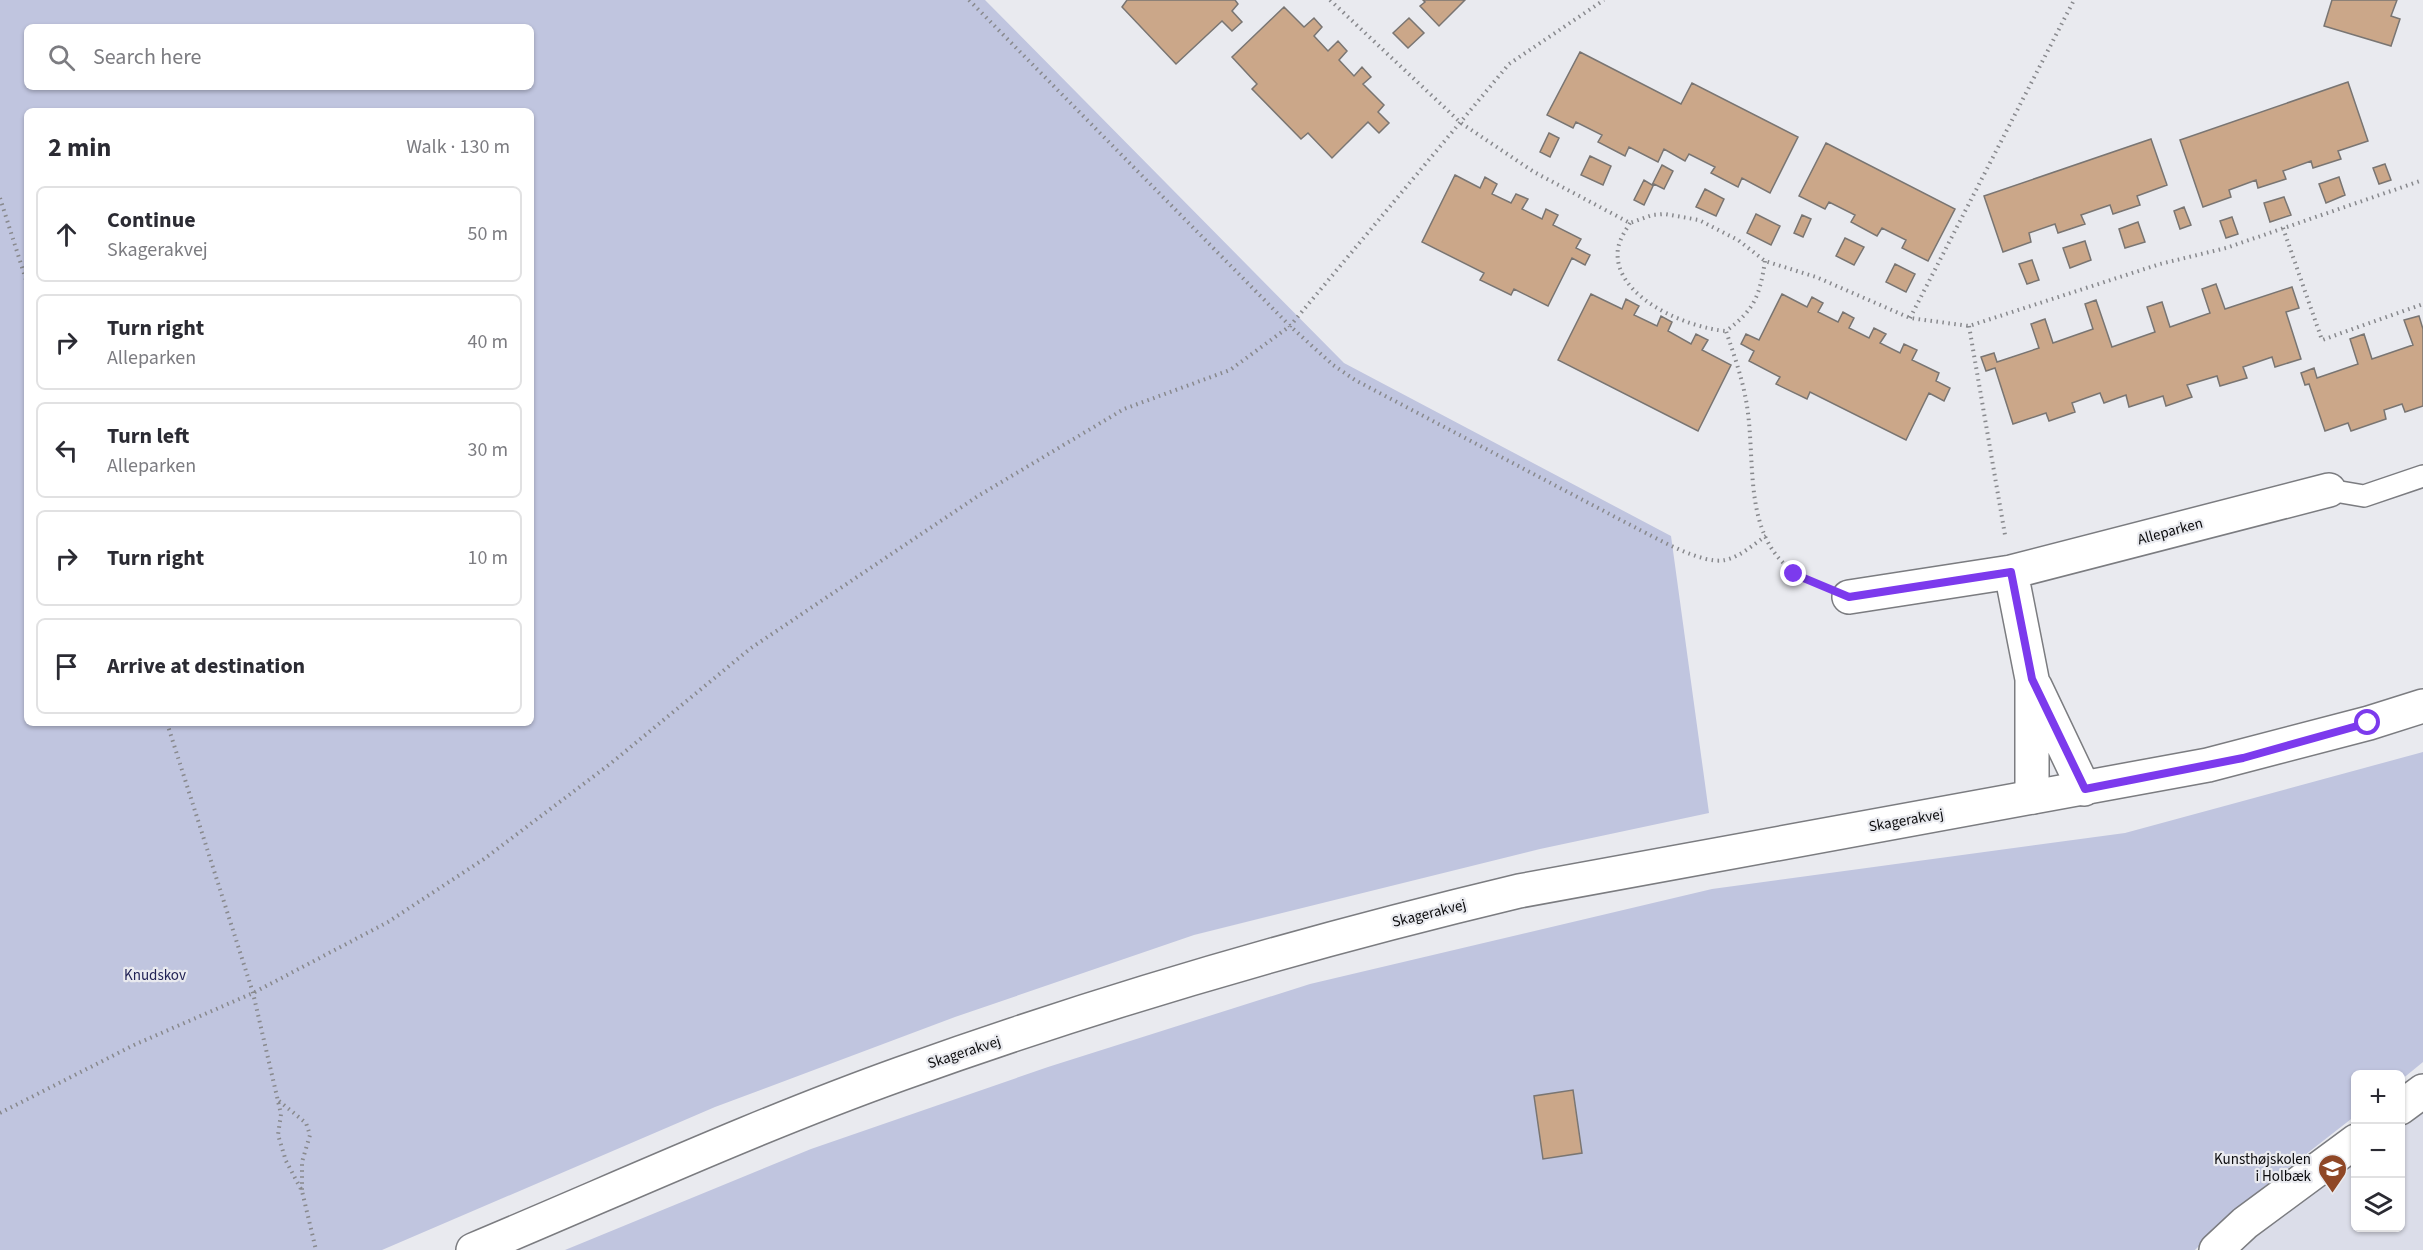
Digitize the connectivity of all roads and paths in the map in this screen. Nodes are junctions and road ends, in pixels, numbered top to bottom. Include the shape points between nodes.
1 (969, 0) edge
2 (1330, 0) edge
3 (1604, 0) edge
4 (2074, 0) edge
5 (1461, 123) junction
6 (2423, 180) edge
7 (0, 198) edge
8 (1630, 224) junction
9 (2283, 228) junction
10 (1765, 261) junction
11 (24, 274) edge
12 (2423, 304) edge
13 (1910, 318) junction
14 (1290, 326) junction
15 (1969, 326) junction
16 (1726, 331) junction
17 (2423, 476) edge
18 (2329, 490) joint
19 (1766, 536) junction
20 (2011, 572) junction
21 (1849, 597) joint
22 (2032, 679) junction
23 (2423, 706) edge
24 (168, 726) edge
25 (2085, 789) junction
26 (2032, 797) junction
27 (253, 993) junction
28 (2423, 1091) edge
29 (278, 1100) junction
30 (2405, 1104) edge
31 (0, 1113) edge
32 (2351, 1144) edge
33 (302, 1191) junction
34 (316, 1250) edge
35 (473, 1250) edge
36 (2216, 1250) edge

1 - 14 path
2 - 5 path
3 - 5 path via 1509,64
4 - 13 path
5 - 8 path via 1534,172
5 - 14 path
6 - 9 path
7 - 11 path
8 - 10 path via 1652,215 1677,214 1719,229
8 - 16 path via 1621,238 1618,255 1629,284 1669,315
9 - 12 path via 2322,340
9 - 15 path
10 - 13 path via 1816,277
10 - 16 path via 1757,298
13 - 15 path
14 - 19 path via 1355,380 1685,551 1727,560
14 - 27 path via 1230,370 1124,409 978,496 750,648 610,764 484,859 388,922
15 - 20 path
16 - 19 path via 1747,404 1751,483
17 - 18 lane via 2364,496
18 - 20 street, Alleparken
19 - 21 path via 1776,555 1794,574
20 - 21 street, Alleparken
20 - 22 street
22 - 25 street
22 - 26 street
23 - 25 street, Skagerakvej via 2243,758
24 - 27 path
25 - 26 street, Skagerakvej
26 - 35 street, Skagerakvej via 1520,891 1184,980 847,1094
27 - 29 path
27 - 31 path via 134,1046
28 - 30 street
29 - 33 path via 278,1135
29 - 33 path via 306,1123 310,1135 302,1162
32 - 36 street via 2245,1223
33 - 34 path

